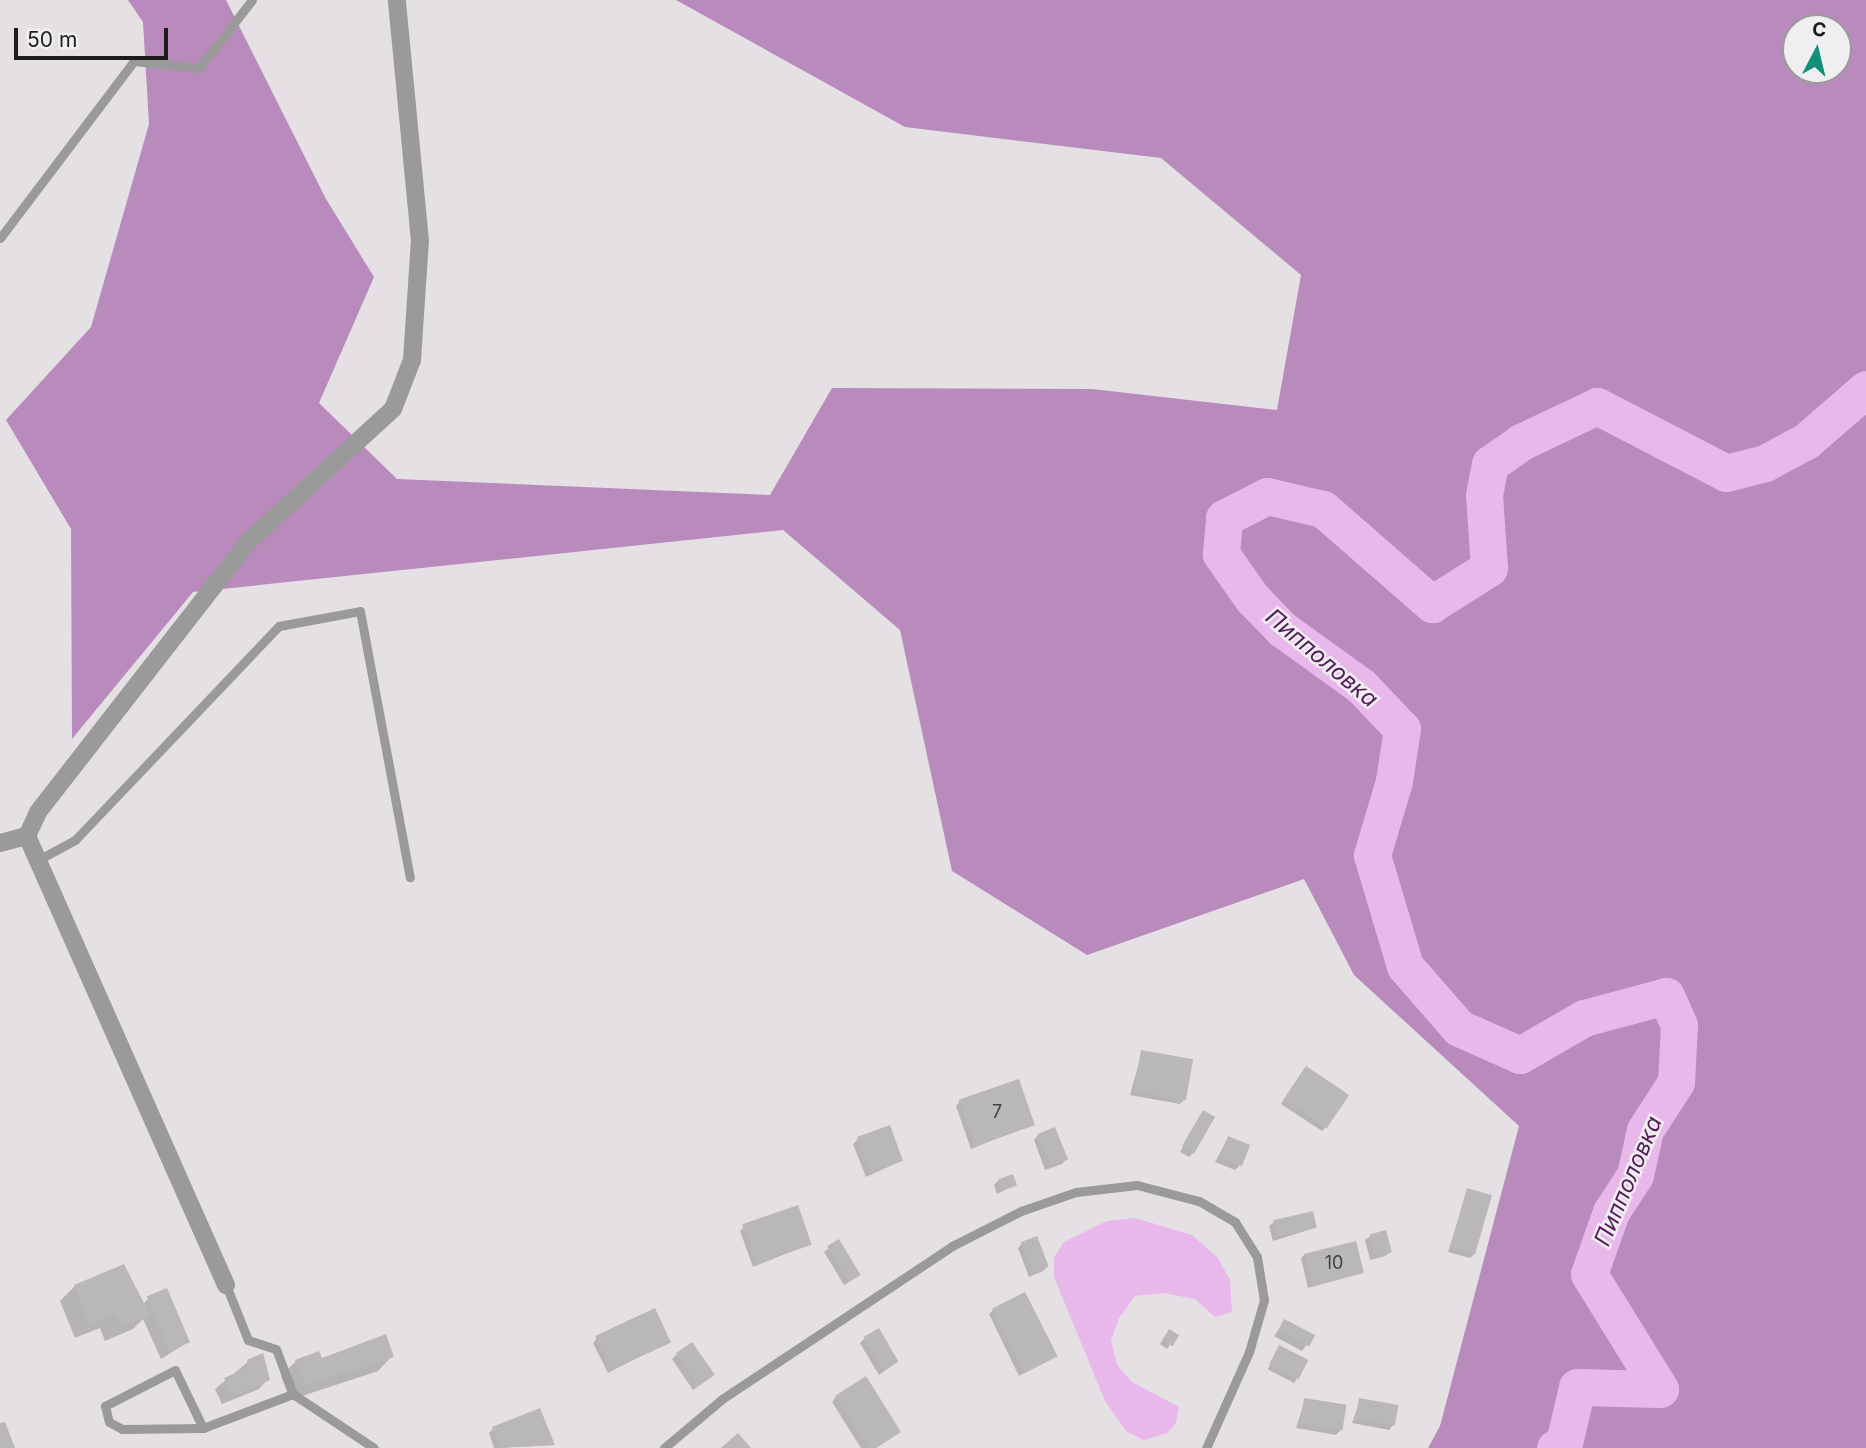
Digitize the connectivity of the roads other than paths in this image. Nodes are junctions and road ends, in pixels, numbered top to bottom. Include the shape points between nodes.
1 (252, 0) edge
2 (397, 0) edge
3 (0, 238) edge
4 (27, 836) junction
5 (0, 843) edge
6 (38, 860) junction
7 (411, 877) dead end
8 (226, 1285) joint
9 (293, 1394) junction
10 (203, 1428) junction
11 (374, 1448) edge
12 (664, 1448) edge
13 (1206, 1448) edge

1 - 3 lane via 199,68 134,61
2 - 4 street via 420,242 412,360 393,408 250,540 38,812
4 - 5 street
4 - 6 street
6 - 7 lane via 75,840 279,626 360,611
6 - 8 street
8 - 9 lane via 248,1340 275,1349
9 - 10 lane via 216,1427
9 - 11 lane
10 - 10 lane via 175,1370 105,1406 109,1422 122,1429
12 - 13 lane via 722,1399 951,1246 1021,1211 1076,1192 1136,1185 1199,1201 1235,1222 1257,1257 1264,1300 1249,1352

